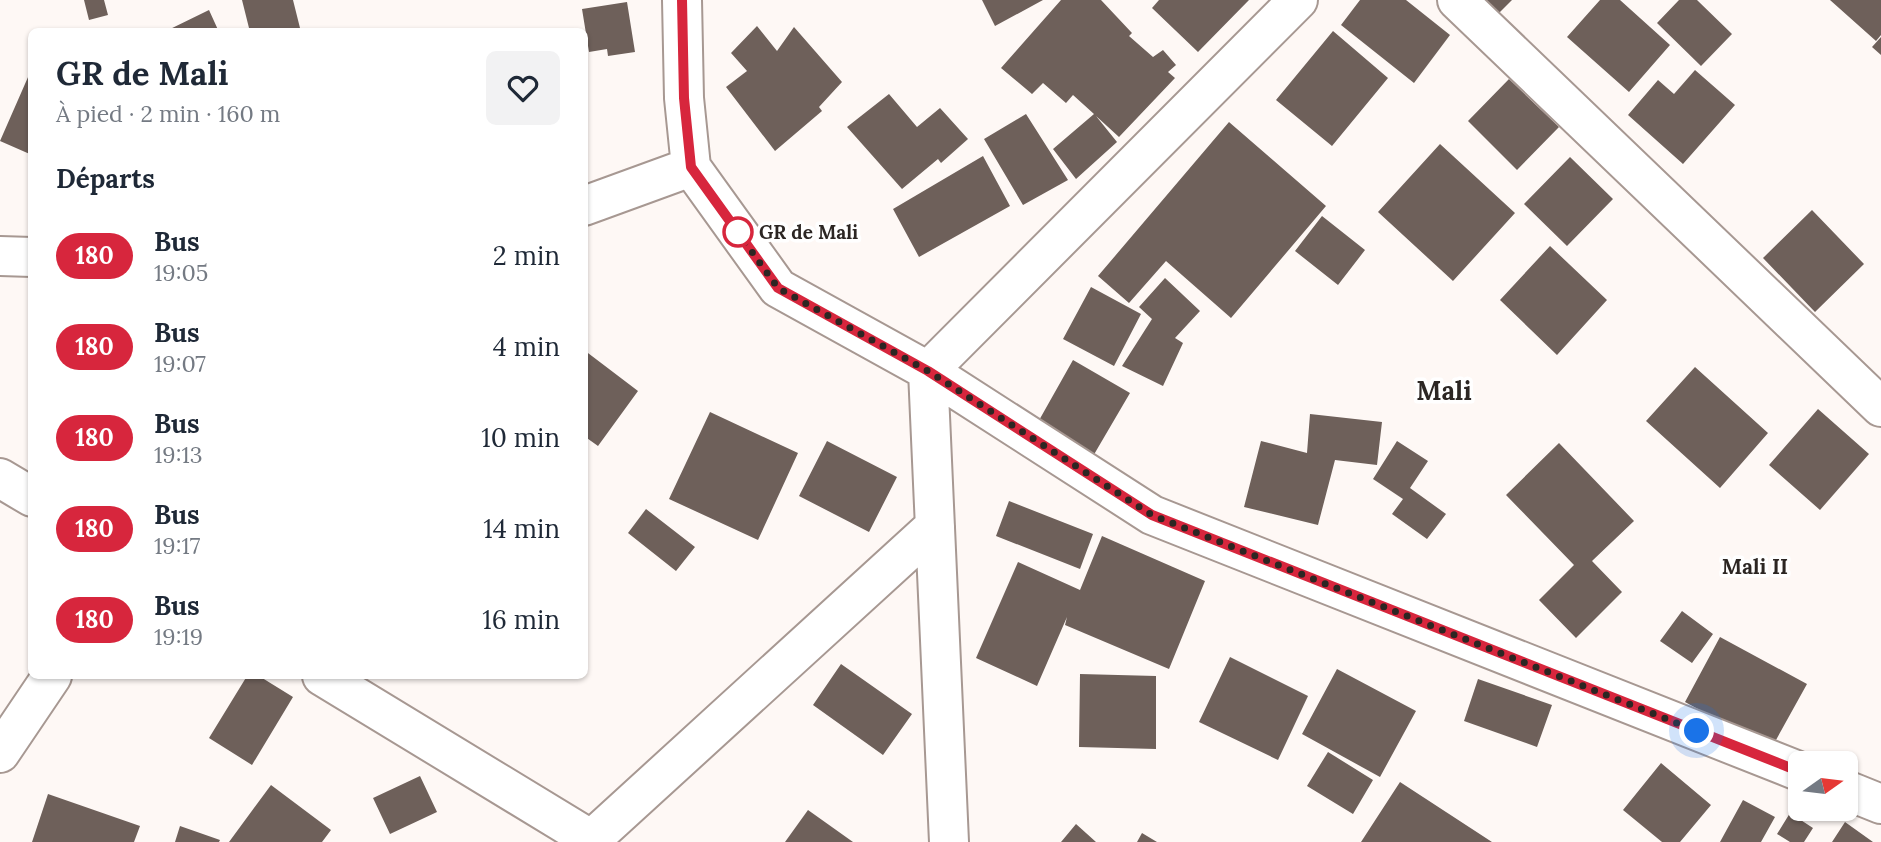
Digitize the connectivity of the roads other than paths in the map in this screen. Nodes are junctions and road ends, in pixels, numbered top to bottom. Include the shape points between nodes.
1 (682, 0) edge
2 (1298, 0) edge
3 (1457, 0) edge
4 (691, 167) junction
5 (588, 205) edge
6 (0, 256) edge
7 (28, 257) edge
8 (928, 371) junction
9 (1881, 407) edge
10 (0, 478) edge
11 (28, 495) edge
12 (935, 526) junction
13 (50, 679) edge
14 (328, 679) edge
15 (0, 753) edge
16 (1788, 767) edge
17 (1858, 795) edge
18 (1881, 804) edge
19 (590, 841) edge
20 (948, 842) edge

1 - 4 street
2 - 8 street
3 - 9 street
4 - 5 street
4 - 8 street via 778,288
6 - 7 street
8 - 12 street
8 - 16 street via 1152,515
10 - 11 street
12 - 19 street
12 - 20 street
13 - 15 street
14 - 19 street
17 - 18 street

